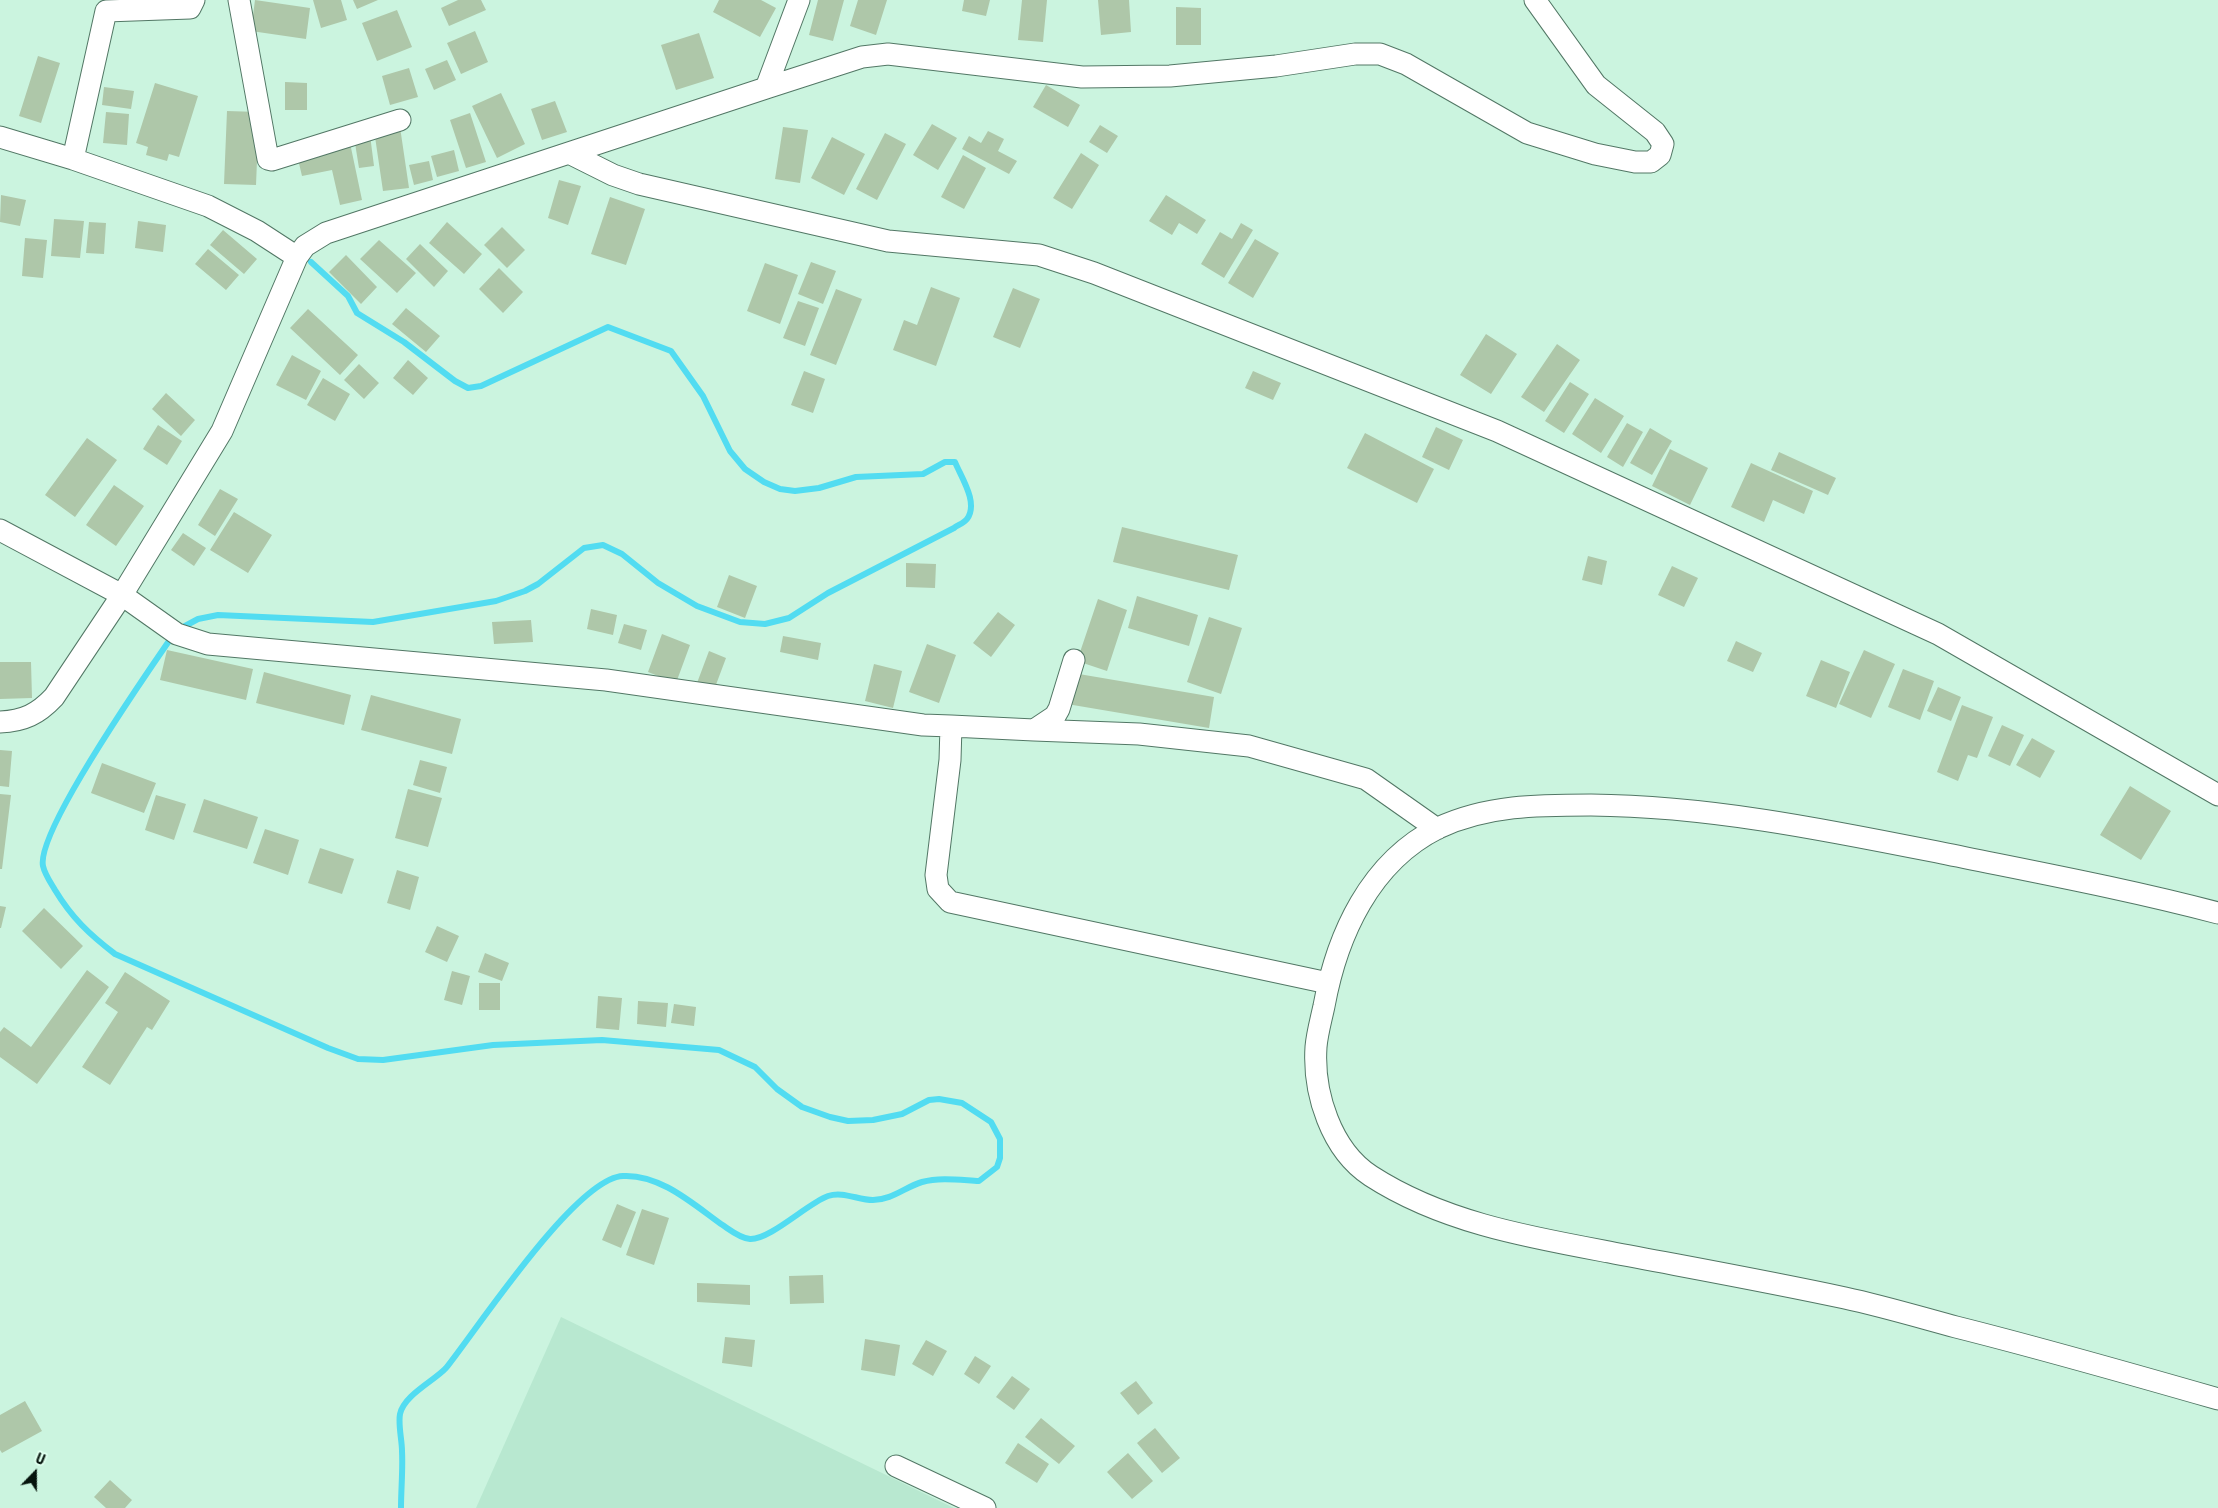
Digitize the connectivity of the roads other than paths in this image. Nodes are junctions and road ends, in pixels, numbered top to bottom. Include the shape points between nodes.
1 (194, 0) edge
2 (238, 0) edge
3 (799, 0) edge
4 (1535, 0) edge
5 (766, 88) junction
6 (400, 120) dead end
7 (0, 136) edge
8 (569, 153) junction
9 (74, 159) junction
10 (297, 258) junction
11 (0, 530) edge
12 (122, 594) junction
13 (1074, 660) dead end
14 (0, 722) edge
15 (951, 726) junction
16 (1034, 730) junction
17 (2218, 795) edge
18 (1437, 829) junction
19 (2218, 913) edge
20 (1328, 983) junction
21 (2218, 1399) edge
22 (896, 1466) dead end
23 (985, 1508) edge

1 - 9 street via 190,8 106,11
2 - 6 street via 268,158 272,160
3 - 5 street
4 - 5 street via 1596,85 1655,132 1663,144 1660,155 1650,162 1635,162 1595,154 1526,132 1406,64 1380,54 1355,54 1276,66 1170,76 1082,77 888,54 862,57
5 - 8 street
7 - 9 street
8 - 10 street via 326,233 305,246
8 - 17 street via 639,184 860,235 888,241 1039,255 1094,273 1496,431 1938,634
9 - 10 street via 208,206 257,231
10 - 12 street via 222,431
11 - 12 street
12 - 14 street via 42,710 26,718
12 - 15 street via 177,634 208,644 606,680 924,725
13 - 16 street via 1059,709
15 - 16 street
15 - 20 street via 936,875 938,889 950,902
16 - 18 street via 1139,734 1248,746 1366,779
18 - 19 street via 1478,812 1540,805 1648,806 1815,828 2138,892
18 - 20 street via 1404,849 1383,869 1364,895
20 - 21 street via 1316,1048 1318,1087 1325,1114 1339,1141 1363,1170 1420,1202 1509,1233 1852,1299
22 - 23 street

